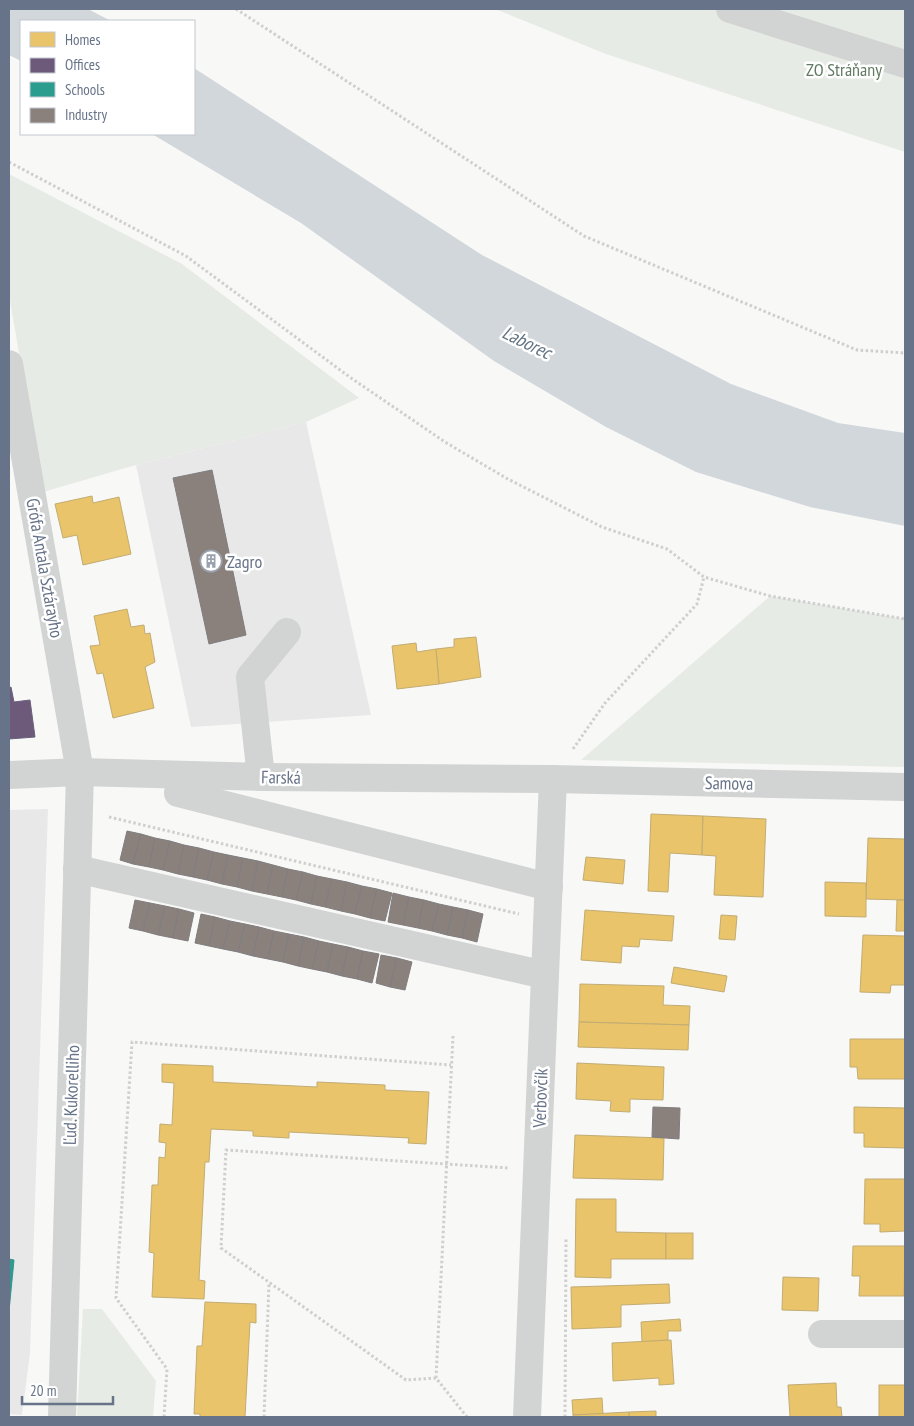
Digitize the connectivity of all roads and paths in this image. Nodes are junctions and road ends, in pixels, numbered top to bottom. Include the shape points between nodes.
1 (236, 9) edge
2 (730, 9) edge
3 (905, 64) edge
4 (9, 162) edge
5 (905, 353) edge
6 (9, 364) edge
7 (704, 577) junction
8 (905, 619) edge
9 (287, 632) dead end
10 (80, 772) junction
11 (9, 775) edge
12 (261, 777) junction
13 (553, 779) junction
14 (905, 787) edge
15 (178, 793) dead end
16 (79, 810) junction
17 (77, 869) junction
18 (549, 887) junction
19 (547, 920) junction
20 (545, 975) junction
21 (453, 1036) dead end
22 (451, 1065) junction
23 (446, 1164) junction
24 (537, 1170) junction
25 (270, 1283) junction
26 (822, 1334) dead end
27 (905, 1334) edge
28 (436, 1378) junction
29 (62, 1417) edge
30 (164, 1417) edge
31 (264, 1417) edge
32 (467, 1417) edge
33 (527, 1417) edge

1 - 5 path via 584,236 857,350
2 - 3 street
4 - 7 path via 186,256 351,378 445,442 506,478 602,527 667,550
6 - 10 street, Grófa Antala Sztárayho
7 - 8 path via 770,596
7 - 13 path via 697,604 604,703
9 - 12 street via 250,677
10 - 11 street, Farská
10 - 12 street, Farská
10 - 16 street, Ľud. Kukorelliho
12 - 13 street, Farská
13 - 14 street, Samova
13 - 18 street, Verbovčík
15 - 18 street
16 - 17 street, Ľud. Kukorelliho
16 - 19 path
17 - 20 street
17 - 29 street, Ľud. Kukorelliho
18 - 19 street, Verbovčík
19 - 20 street, Verbovčík
20 - 24 street, Verbovčík
21 - 22 path
22 - 23 path
22 - 30 path via 132,1042 116,1298 167,1369
23 - 24 path
23 - 25 path via 226,1150 221,1248
23 - 28 path
24 - 33 street, Verbovčík
25 - 28 path via 406,1380
25 - 31 path
26 - 27 street
28 - 32 path

